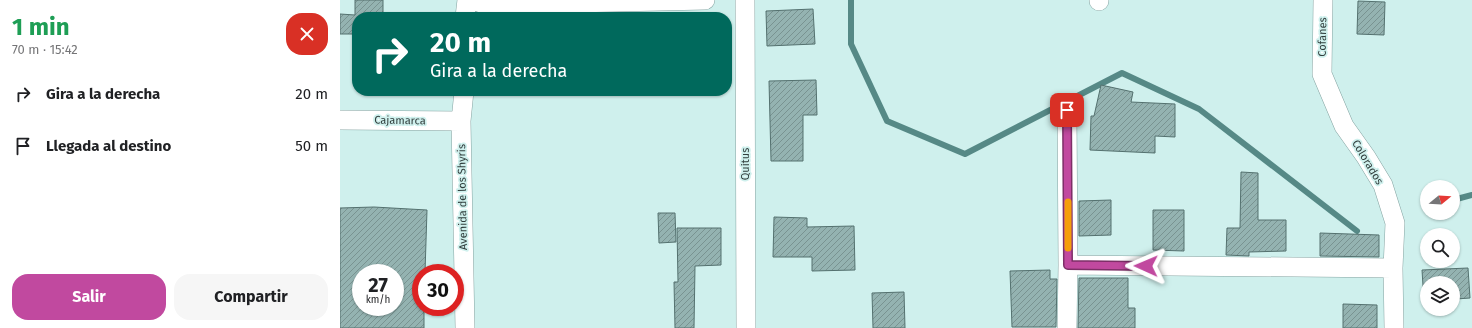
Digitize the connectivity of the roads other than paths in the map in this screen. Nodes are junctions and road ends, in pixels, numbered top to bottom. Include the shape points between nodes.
1 (467, 0) edge
2 (473, 0) edge
3 (705, 0) edge
4 (745, 0) edge
5 (1323, 0) edge
6 (466, 12) edge
7 (1322, 74) joint
8 (464, 96) edge
9 (1067, 110) dead end
10 (340, 120) edge
11 (461, 121) junction
12 (1068, 265) junction
13 (1393, 268) junction
14 (465, 328) edge
15 (746, 328) edge
16 (1067, 328) edge
17 (1394, 328) edge

1 - 6 street
2 - 3 street via 487,5
4 - 15 street, Quitus
5 - 7 street, Cofanes
7 - 13 street, Colorados via 1344,126 1382,185 1395,223
8 - 11 street, Avenida de los Shyris
9 - 12 street
10 - 11 street, Cajamarca
11 - 14 street, Avenida de los Shyris
12 - 13 street
12 - 16 street
13 - 17 street, Colorados

